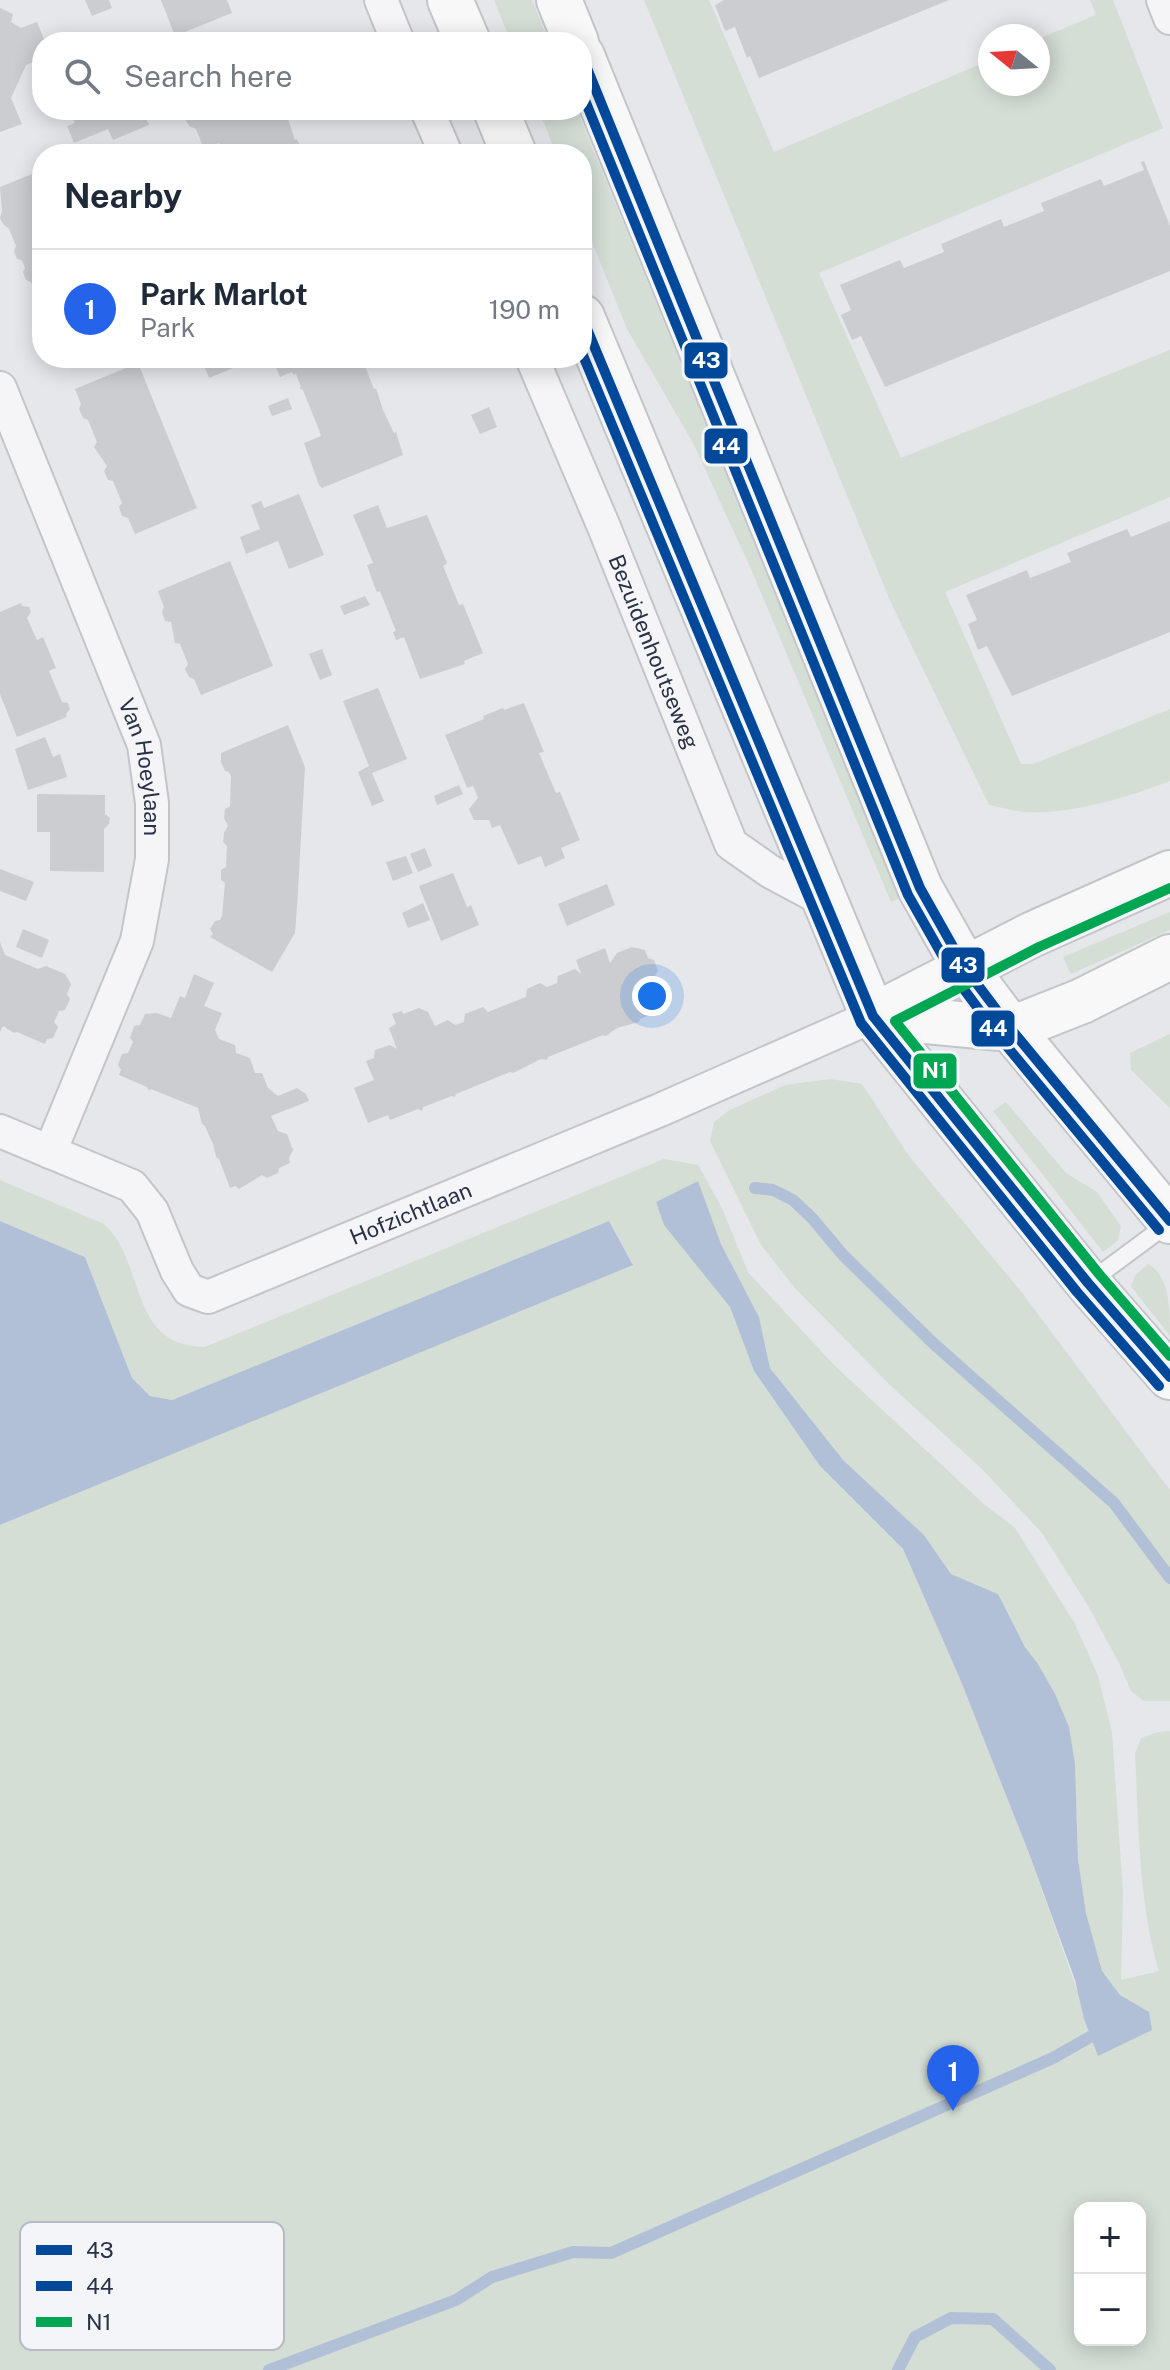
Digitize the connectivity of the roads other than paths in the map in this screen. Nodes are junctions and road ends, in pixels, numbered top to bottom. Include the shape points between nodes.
1 (381, 0) edge
2 (450, 0) edge
3 (559, 0) edge
4 (1163, 0) edge
5 (1170, 18) edge
6 (394, 32) edge
7 (464, 32) edge
8 (572, 32) edge
9 (592, 81) edge
10 (431, 120) edge
11 (500, 120) edge
12 (442, 144) edge
13 (510, 144) edge
14 (592, 341) edge
15 (536, 368) edge
16 (0, 388) edge
17 (1170, 873) edge
18 (825, 901) junction
19 (1170, 957) edge
20 (965, 968) junction
21 (873, 1016) junction
22 (1011, 1029) junction
23 (0, 1131) edge
24 (50, 1152) junction
25 (1170, 1222) edge
26 (1088, 1283) junction
27 (1170, 1377) edge

1 - 6 street
2 - 7 main road
3 - 8 main road
4 - 5 street
9 - 20 main road via 920,888
10 - 12 street
11 - 13 main road
14 - 18 main road
15 - 18 street, Bezuidenhoutseweg via 731,844
16 - 24 street, Van Hoeylaan via 144,745 152,803 152,859 137,941
17 - 20 main road, Hofzichtlaan
18 - 21 main road
19 - 22 main road, Hofzichtlaan
20 - 21 main road, Hofzichtlaan
20 - 22 main road
21 - 22 main road, Hofzichtlaan
21 - 24 street, Hofzichtlaan via 208,1297 189,1290 152,1211 132,1186
21 - 26 main road
22 - 25 main road
23 - 24 street, Hofzichtlaan
25 - 26 lane
26 - 27 main road

